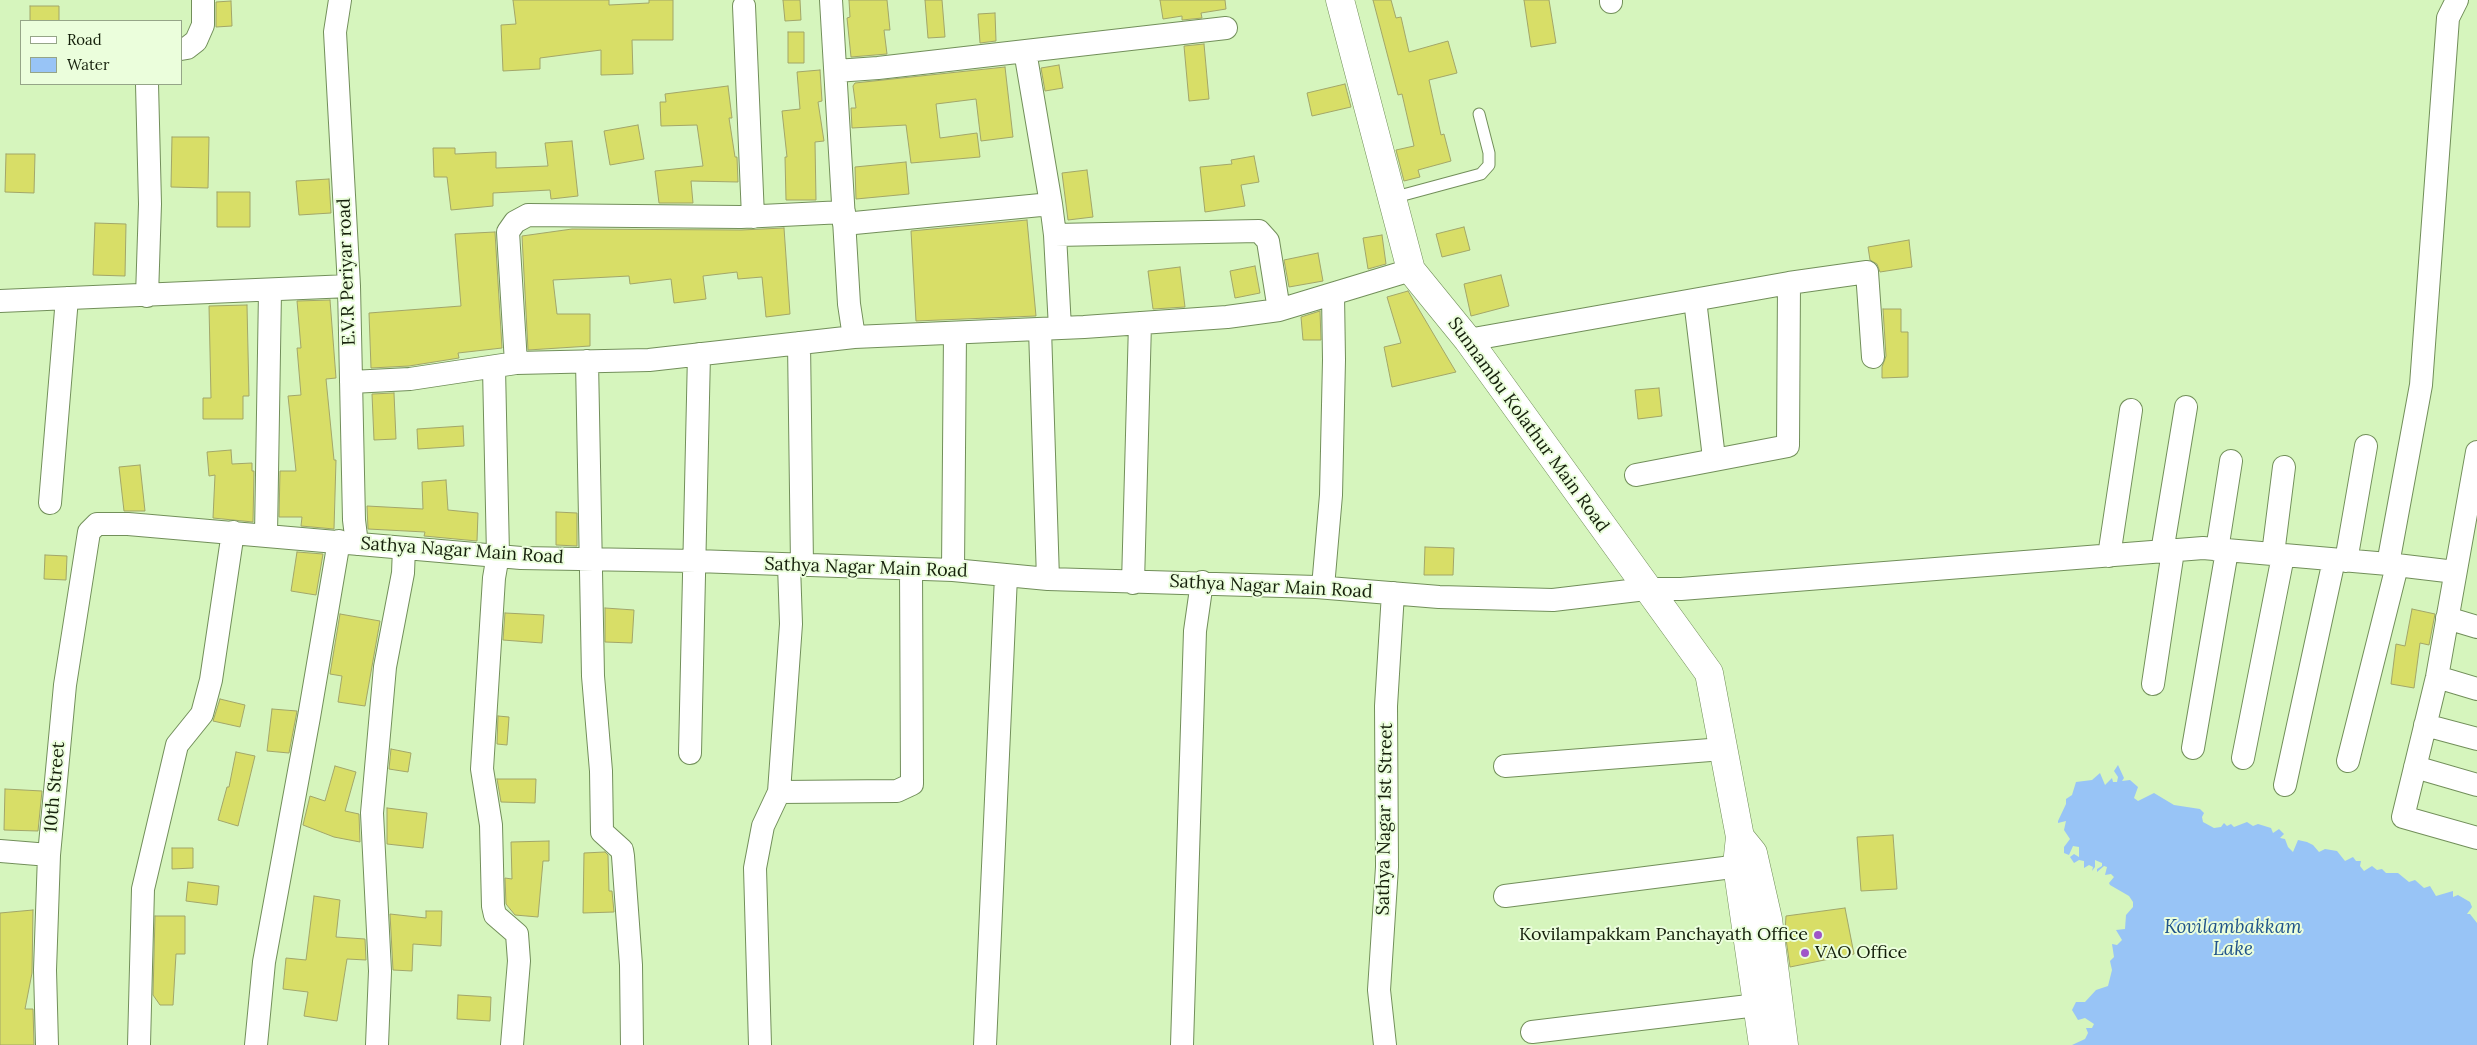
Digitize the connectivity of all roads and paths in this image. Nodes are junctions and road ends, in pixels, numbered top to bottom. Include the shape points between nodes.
1 (202, 0) edge
2 (340, 0) edge
3 (831, 0) edge
4 (1340, 0) edge
5 (2457, 0) edge
6 (744, 6) dead end
7 (1226, 28) dead end
8 (182, 49) edge
9 (1025, 51) junction
10 (836, 70) junction
11 (147, 85) edge
12 (1478, 114) dead end
13 (1392, 198) junction
14 (1051, 204) junction
15 (753, 217) junction
16 (844, 218) junction
17 (1056, 235) junction
18 (1411, 270) junction
19 (1788, 283) junction
20 (349, 286) junction
21 (270, 291) junction
22 (1333, 294) junction
23 (147, 296) junction
24 (66, 298) junction
25 (1695, 300) junction
26 (0, 301) edge
27 (1280, 310) junction
28 (1140, 323) junction
29 (1050, 328) junction
30 (955, 332) junction
31 (854, 337) junction
32 (1468, 340) junction
33 (799, 343) junction
34 (699, 354) junction
35 (1874, 357) dead end
36 (587, 361) junction
37 (516, 363) junction
38 (494, 368) junction
39 (351, 382) junction
40 (2186, 407) dead end
41 (2131, 410) dead end
42 (2366, 446) dead end
43 (2477, 452) edge
44 (1714, 458) junction
45 (2231, 461) dead end
46 (2284, 467) dead end
47 (1636, 474) dead end
48 (50, 503) dead end
49 (2472, 507) edge
50 (89, 532) joint
51 (233, 532) junction
52 (266, 535) junction
53 (348, 542) junction
54 (404, 548) junction
55 (2222, 550) junction
56 (2167, 552) junction
57 (498, 555) junction
58 (2278, 555) junction
59 (2109, 556) junction
60 (592, 560) junction
61 (2340, 560) junction
62 (696, 561) junction
63 (796, 565) junction
64 (2392, 565) junction
65 (911, 569) junction
66 (953, 570) junction
67 (2456, 572) junction
68 (1006, 576) junction
69 (1048, 579) junction
70 (1202, 582) junction
71 (1133, 583) junction
72 (1323, 587) junction
73 (1646, 589) junction
74 (1392, 593) junction
75 (2447, 618) junction
76 (2477, 627) edge
77 (2437, 678) junction
78 (2153, 684) dead end
79 (2477, 689) edge
80 (2425, 725) junction
81 (2477, 739) edge
82 (2193, 748) dead end
83 (1723, 750) junction
84 (690, 753) dead end
85 (2243, 758) dead end
86 (2348, 761) dead end
87 (1506, 766) dead end
88 (2415, 767) junction
89 (2285, 785) dead end
90 (2477, 785) edge
91 (779, 792) junction
92 (1740, 837) junction
93 (2477, 838) edge
94 (0, 851) edge
95 (49, 855) junction
96 (1737, 865) junction
97 (1505, 896) dead end
98 (1757, 1005) junction
99 (1532, 1032) dead end
100 (47, 1045) edge
101 (139, 1045) edge
102 (256, 1045) edge
103 (376, 1045) edge
104 (512, 1045) edge
105 (632, 1045) edge
106 (760, 1045) edge
107 (985, 1045) edge
108 (1182, 1045) edge
109 (1385, 1045) edge
110 (1763, 1045) edge
111 (1784, 1045) edge

1 - 8 street via 203,25 196,41
2 - 20 street, E.V.R Periyar road via 335,32
3 - 10 street
4 - 13 street, Sunnambu Kolathur Main Road
5 - 64 street via 2448,18 2421,385
6 - 15 street
7 - 9 street
9 - 10 street
9 - 14 street
10 - 16 street
11 - 23 street via 150,204
12 - 13 lane via 1489,153 1488,165 1481,174
13 - 18 street, Sunnambu Kolathur Main Road
14 - 16 street
14 - 17 street
15 - 16 street
15 - 37 street via 528,215 515,222 508,232
16 - 31 street
17 - 27 street via 1259,231 1268,241
17 - 29 street
18 - 22 street
18 - 32 street, Sunnambu Kolathur Main Road
19 - 25 street
19 - 35 street via 1867,272
19 - 44 street via 1788,446
20 - 21 street
20 - 39 street, E.V.R Periyar road
21 - 23 street
21 - 52 street
22 - 27 street
22 - 72 street via 1331,495
23 - 24 street
24 - 26 street
24 - 48 street
25 - 32 street
25 - 44 street
27 - 28 street
28 - 29 street
28 - 71 street
29 - 30 street
29 - 69 street
30 - 31 street
30 - 66 street
31 - 33 street
32 - 73 street, Sunnambu Kolathur Main Road
33 - 34 street
33 - 63 street
34 - 36 street via 649,360
34 - 62 street
36 - 37 street
36 - 60 street
37 - 38 street
38 - 39 street via 410,379
38 - 57 street
39 - 53 street, E.V.R Periyar road via 354,520
40 - 56 street
41 - 59 street
42 - 61 street
43 - 49 street
44 - 47 street
45 - 55 street
46 - 58 street
49 - 67 street
50 - 51 street, Sathya Nagar Main Road via 97,524 128,524
50 - 95 street, 10th Street via 65,685
51 - 52 street, Sathya Nagar Main Road
51 - 101 street via 211,680 202,714 177,745 144,889
52 - 53 street, Sathya Nagar Main Road
53 - 54 street, Sathya Nagar Main Road
53 - 102 street, E.V.R Periyar road via 309,716 264,962
54 - 57 street, Sathya Nagar Main Road
54 - 103 street via 403,574 385,666 372,812 380,972
55 - 56 street, Sathya Nagar Main Road
55 - 58 street, Sathya Nagar Main Road
55 - 82 street
56 - 59 street, Sathya Nagar Main Road
56 - 78 street
57 - 60 street, Sathya Nagar Main Road
57 - 104 street via 482,769 491,826 493,906 495,915 517,934 519,961
58 - 61 street, Sathya Nagar Main Road
58 - 85 street
59 - 73 street, Sathya Nagar Main Road
60 - 62 street, Sathya Nagar Main Road
60 - 105 street via 593,676 601,771 602,832 618,845 623,856 631,965
61 - 64 street, Sathya Nagar Main Road
61 - 89 street
62 - 63 street, Sathya Nagar Main Road
62 - 84 street
63 - 65 street, Sathya Nagar Main Road
63 - 91 street
64 - 67 street, Sathya Nagar Main Road
64 - 86 street
65 - 66 street, Sathya Nagar Main Road
65 - 91 street via 912,784 897,791
66 - 68 street, Sathya Nagar Main Road
67 - 75 street
68 - 69 street, Sathya Nagar Main Road
68 - 107 street
69 - 71 street, Sathya Nagar Main Road
70 - 71 street, Sathya Nagar Main Road
70 - 72 street, Sathya Nagar Main Road
70 - 108 street via 1195,631
72 - 74 street, Sathya Nagar Main Road
73 - 74 street, Sathya Nagar Main Road via 1554,600
73 - 83 street, Sunnambu Kolathur Main Road via 1708,673
74 - 109 street, Sathya Nagar 1st Street via 1386,706 1387,867 1379,990
75 - 76 street
75 - 77 street
77 - 79 street
77 - 80 street
80 - 81 street
80 - 88 street
83 - 87 street
83 - 92 street, Sunnambu Kolathur Main Road
88 - 90 street
88 - 93 street via 2404,816
91 - 106 street via 763,826 755,868
92 - 96 street, Sunnambu Kolathur Main Road
92 - 111 street, Sunnambu Kolathur Main Road via 1754,853 1768,919
94 - 95 street
95 - 100 street, 10th Street
96 - 97 street
96 - 98 street, Sunnambu Kolathur Main Road
98 - 99 street
98 - 110 street, Sunnambu Kolathur Main Road

